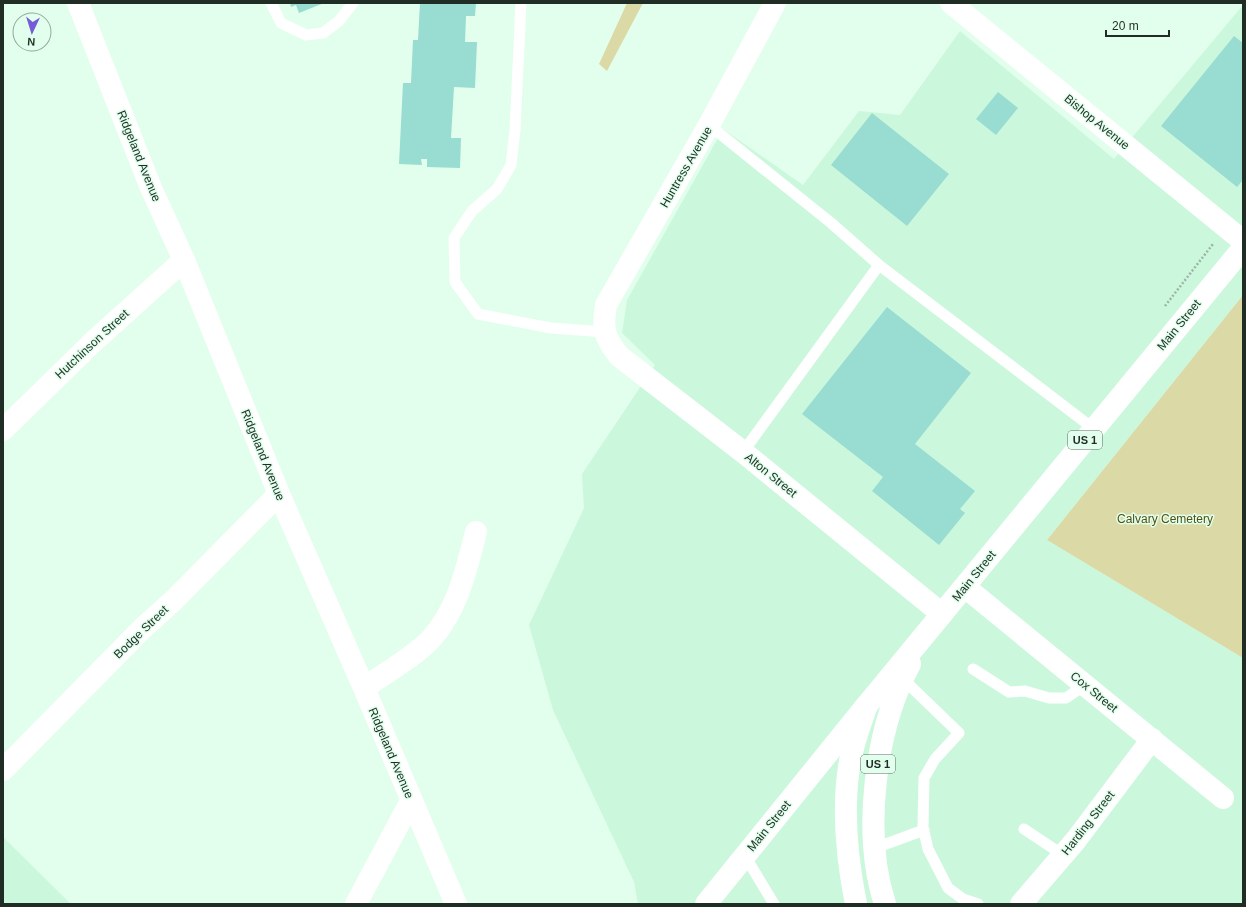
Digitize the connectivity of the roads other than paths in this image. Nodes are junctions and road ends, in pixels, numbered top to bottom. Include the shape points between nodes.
1 (78, 3) edge
2 (271, 3) edge
3 (353, 3) edge
4 (521, 3) edge
5 (775, 3) edge
6 (952, 3) edge
7 (709, 125) junction
8 (1243, 241) edge
9 (1243, 248) edge
10 (184, 260) junction
11 (880, 265) junction
12 (605, 332) junction
13 (1094, 429) junction
14 (3, 430) edge
15 (742, 452) junction
16 (279, 494) junction
17 (476, 532) dead end
18 (965, 586) junction
19 (942, 614) junction
20 (927, 632) junction
21 (973, 669) dead end
22 (904, 679) junction
23 (1085, 685) junction
24 (364, 688) junction
25 (867, 705) junction
26 (1152, 739) junction
27 (3, 770) edge
28 (1223, 798) dead end
29 (412, 801) junction
30 (1024, 828) dead end
31 (924, 830) junction
32 (875, 848) junction
33 (1063, 855) junction
34 (744, 856) junction
35 (356, 904) edge
36 (456, 904) edge
37 (706, 904) edge
38 (774, 904) edge
39 (856, 904) edge
40 (885, 904) edge
41 (978, 904) edge
42 (1020, 904) edge

1 - 10 street, Ridgeland Avenue via 151,188
2 - 3 lane via 281,23 306,35 323,33 338,22
4 - 12 lane via 511,165 497,189 472,211 454,238 455,282 478,314 551,328
5 - 7 street, Huntress Avenue
6 - 8 street, Bishop Avenue
7 - 11 lane
7 - 12 street, Huntress Avenue via 606,305
9 - 13 street, Main Street / US 1
10 - 14 street, Hutchinson Street via 93,342
10 - 16 street, Ridgeland Avenue
11 - 13 lane
11 - 15 lane
12 - 15 street, Alton Street via 610,344 620,356
13 - 18 street, Main Street / US 1
15 - 19 street, Alton Street
16 - 24 street, Ridgeland Avenue
16 - 27 street, Bodge Street
17 - 24 street via 455,603 443,623 415,652
18 - 19 street, Main Street / US 1
18 - 23 street, Cox Street
19 - 20 street, Main Street / US 1
20 - 22 street, US 1
20 - 25 street, Main Street / US 1
21 - 23 lane via 1009,692 1026,691 1049,698 1066,698
22 - 31 lane via 959,733 935,758 924,778
22 - 32 street, US 1 via 879,756 873,817
23 - 26 street, Cox Street
24 - 29 street, Ridgeland Avenue
25 - 34 street, Main Street
25 - 39 street, US 1 via 855,738 846,790 848,860
26 - 28 street, Cox Street
26 - 33 street, Harding Street
29 - 35 street
29 - 36 street, Ridgeland Avenue
30 - 33 lane
31 - 32 lane
31 - 41 lane via 928,850 948,888 963,899
32 - 40 street, US 1
33 - 42 street, Harding Street
34 - 37 street, Main Street
34 - 38 lane

